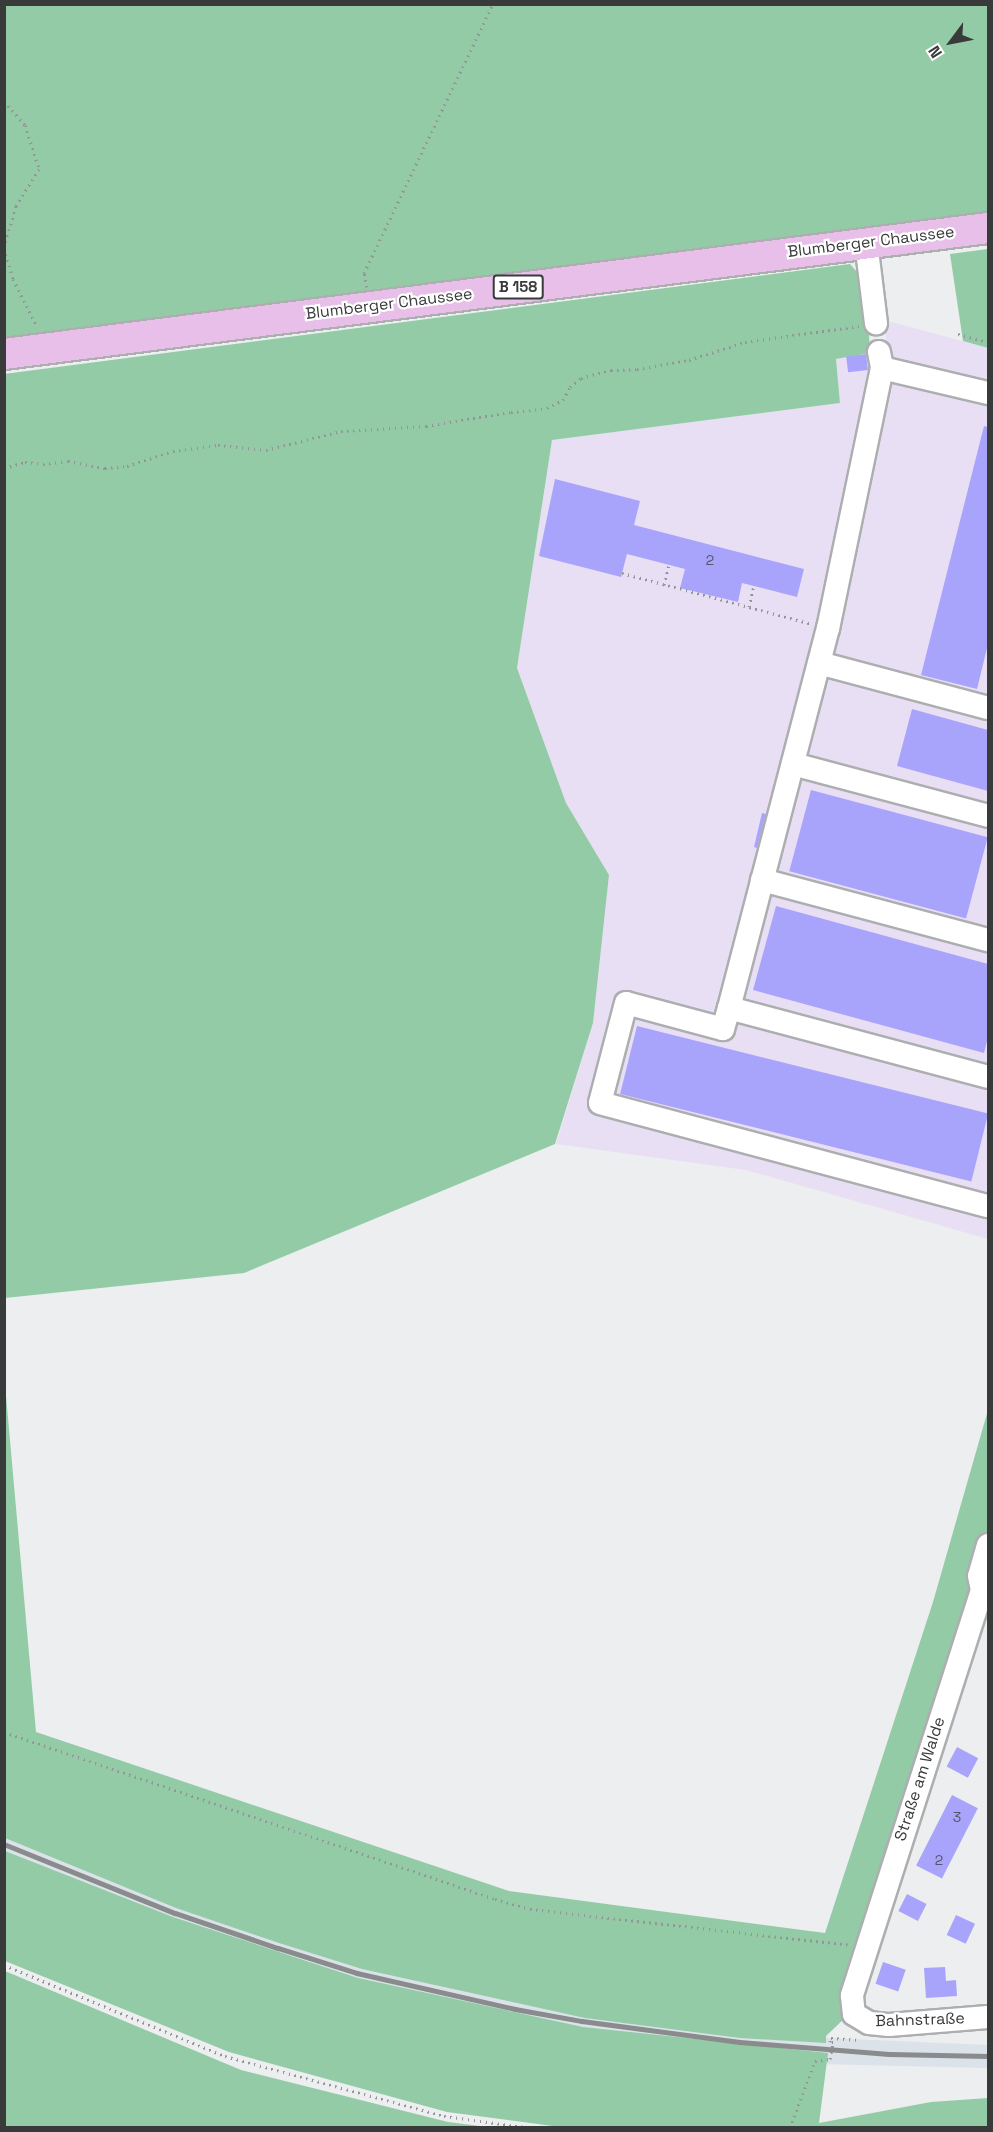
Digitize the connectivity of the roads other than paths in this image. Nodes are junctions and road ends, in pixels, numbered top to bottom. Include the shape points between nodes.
1 (988, 228) edge
2 (867, 242) junction
3 (876, 323) road end
4 (4, 354) edge
5 (988, 393) edge
6 (819, 663) junction
7 (988, 708) edge
8 (793, 764) junction
9 (988, 816) edge
10 (762, 880) junction
11 (988, 940) edge
12 (729, 1008) junction
13 (988, 1077) edge
14 (988, 1206) edge
15 (988, 1545) edge
16 (985, 1591) edge
17 (854, 2014) joint
18 (988, 2017) edge

1 - 2 main road, Blumberger Chaussee / B 158
2 - 3 street
2 - 4 main road, Blumberger Chaussee / B 158
5 - 6 street via 881,360
6 - 7 street
6 - 8 street
8 - 9 street
8 - 10 street
10 - 11 street
10 - 12 street
12 - 13 street
12 - 14 street via 723,1029 626,1003 600,1103
15 - 16 street, Straße am Walde via 979,1576
16 - 17 street, Straße am Walde via 866,1947 852,1996
17 - 18 street, Bahnstraße via 869,2023 889,2025

